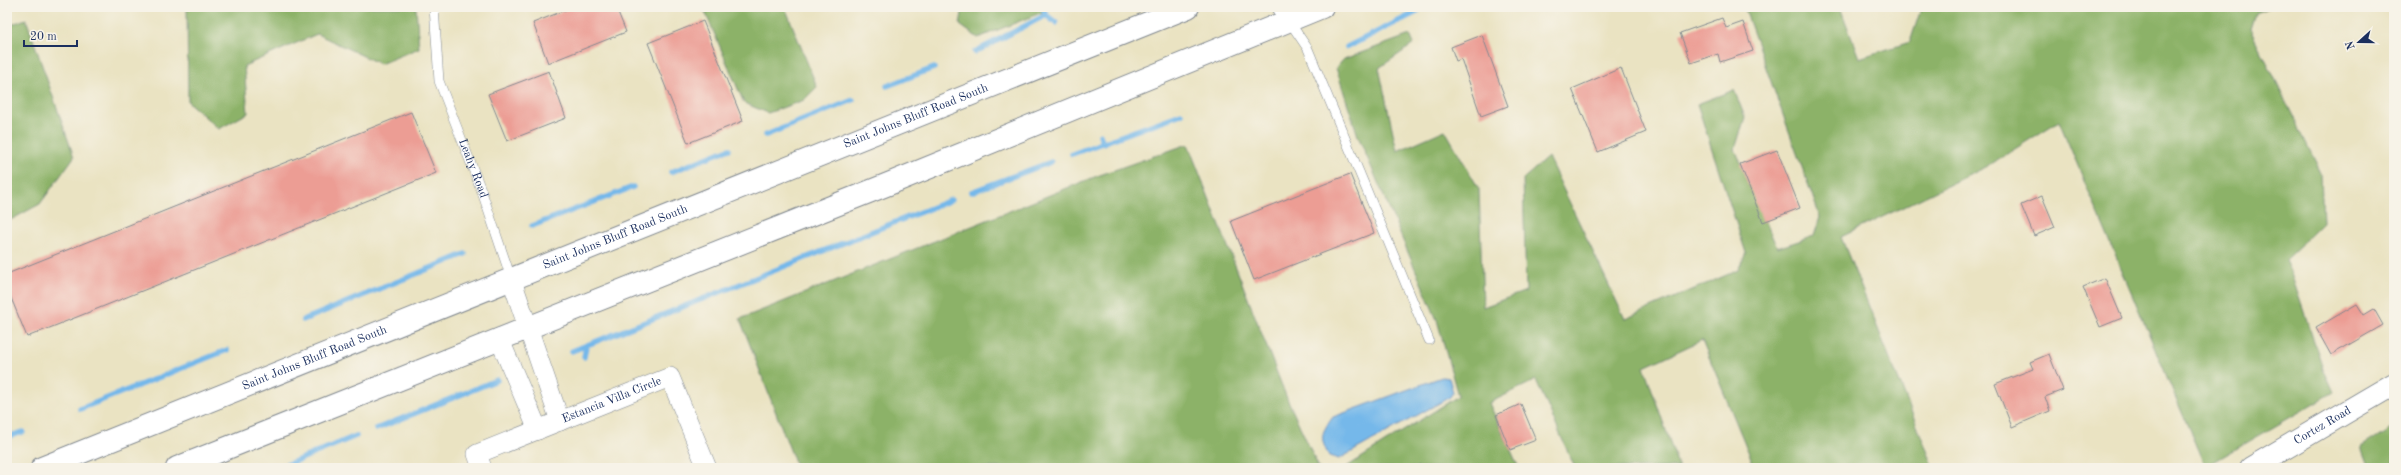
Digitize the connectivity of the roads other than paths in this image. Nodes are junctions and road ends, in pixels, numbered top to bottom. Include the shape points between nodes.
1 (434, 7) edge
2 (1188, 7) edge
3 (1322, 7) edge
4 (1286, 14) edge
5 (512, 278) junction
6 (529, 326) junction
7 (500, 338) junction
8 (1429, 340) dead end
9 (2394, 384) edge
10 (560, 421) junction
11 (538, 430) junction
12 (42, 468) edge
13 (177, 468) edge
14 (482, 468) edge
15 (707, 468) edge
16 (2251, 468) edge

1 - 5 lane, Leahy Road via 439,81
2 - 5 main road, Saint Johns Bluff Road South
3 - 4 main road
4 - 6 main road via 883,186
4 - 8 lane via 1308,49
5 - 6 street, Leahy Road
5 - 12 main road, Saint Johns Bluff Road South
6 - 7 main road
6 - 10 street, Leahy Road
7 - 11 street
7 - 13 main road
9 - 16 main road, Cortez Road
10 - 11 street, Estancia Villa Circle
10 - 15 street, Estancia Villa Circle via 670,377
11 - 14 street, Estancia Villa Circle via 477,454

